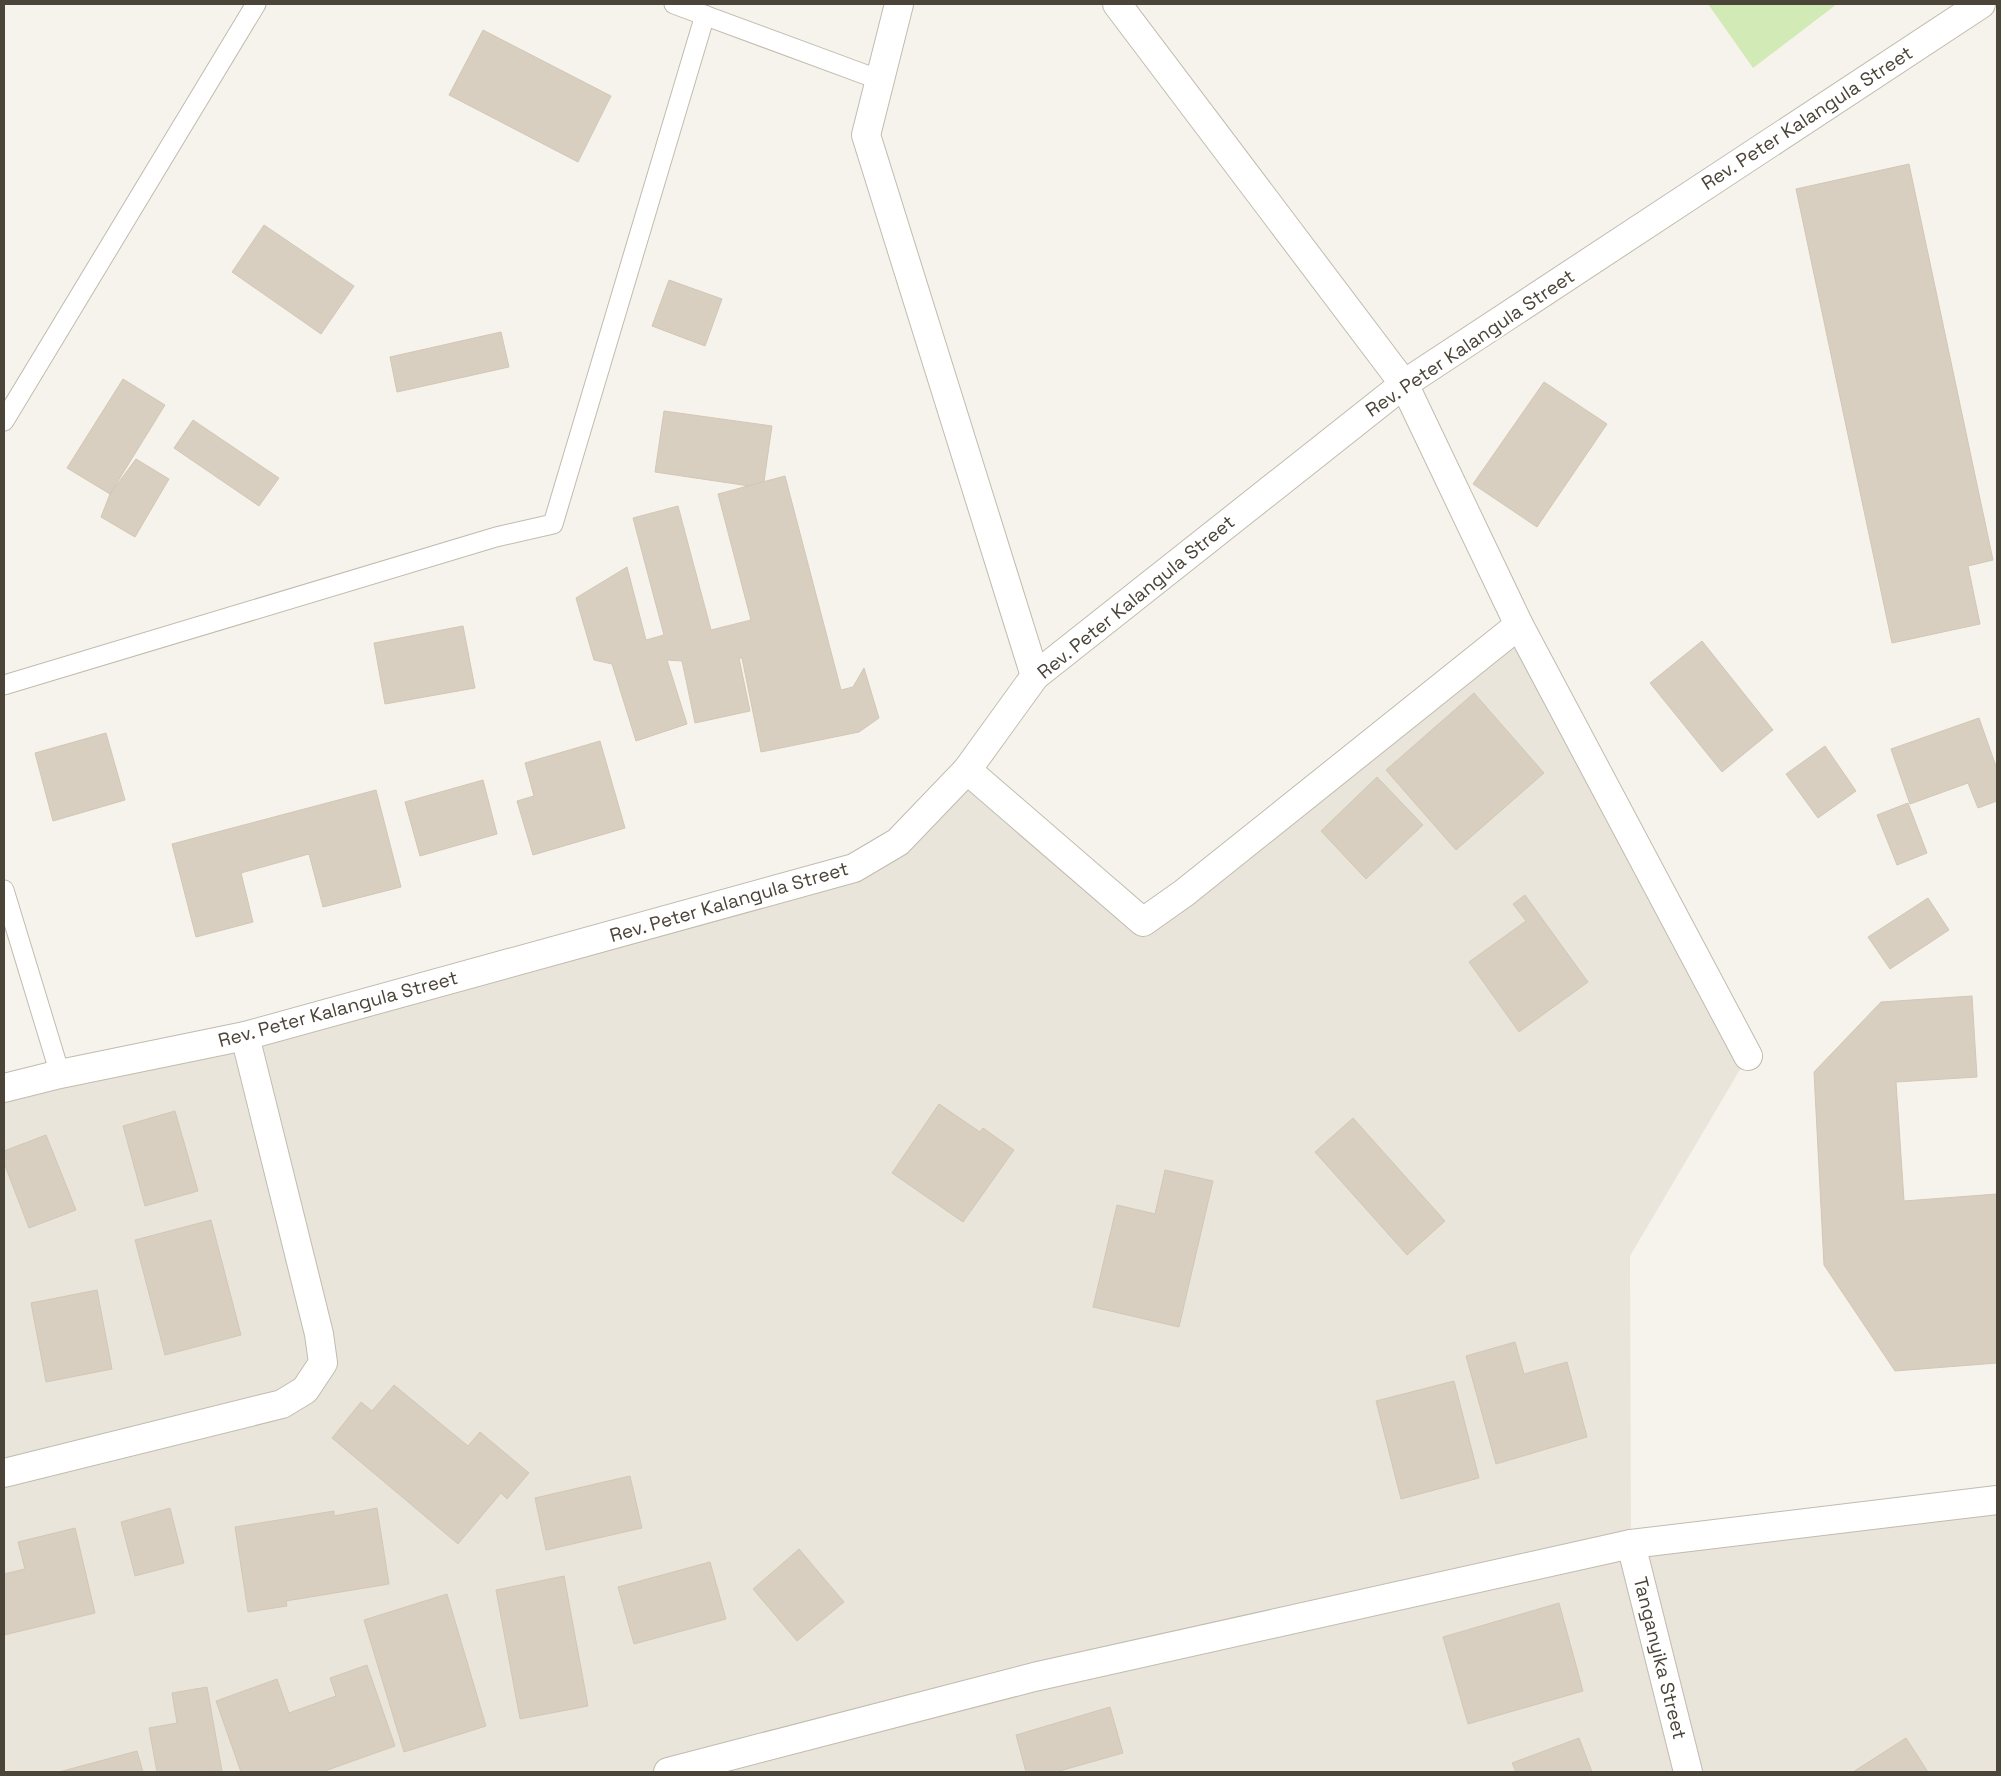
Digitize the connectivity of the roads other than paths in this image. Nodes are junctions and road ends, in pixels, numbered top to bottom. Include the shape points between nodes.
1 (256, 4) edge
2 (674, 4) edge
3 (899, 4) edge
4 (1117, 4) edge
5 (1981, 4) edge
6 (705, 16) junction
7 (880, 80) junction
8 (1404, 384) junction
9 (4, 421) edge
10 (1519, 625) junction
11 (1035, 676) junction
12 (4, 685) edge
13 (967, 770) junction
14 (4, 890) edge
15 (246, 1036) junction
16 (1748, 1056) dead end
17 (60, 1074) junction
18 (4, 1088) edge
19 (4, 1473) edge
20 (1997, 1500) edge
21 (1631, 1544) junction
22 (668, 1772) edge
23 (1688, 1772) edge

1 - 9 lane
2 - 6 lane
3 - 7 street
4 - 8 street
5 - 8 street, Rev. Peter Kalangula Street
6 - 7 lane
6 - 12 lane via 553,524 487,540
7 - 11 street via 866,135
8 - 10 street
8 - 11 street, Rev. Peter Kalangula Street
10 - 13 street via 1184,893 1142,922
10 - 16 street
11 - 13 street, Rev. Peter Kalangula Street
13 - 15 street, Rev. Peter Kalangula Street via 898,842 854,868
14 - 17 lane
15 - 17 street, Rev. Peter Kalangula Street
15 - 19 street via 319,1334 323,1363 304,1390 282,1404
17 - 18 street, Rev. Peter Kalangula Street
20 - 21 street
21 - 22 street via 1034,1676
21 - 23 street, Tanganyika Street

